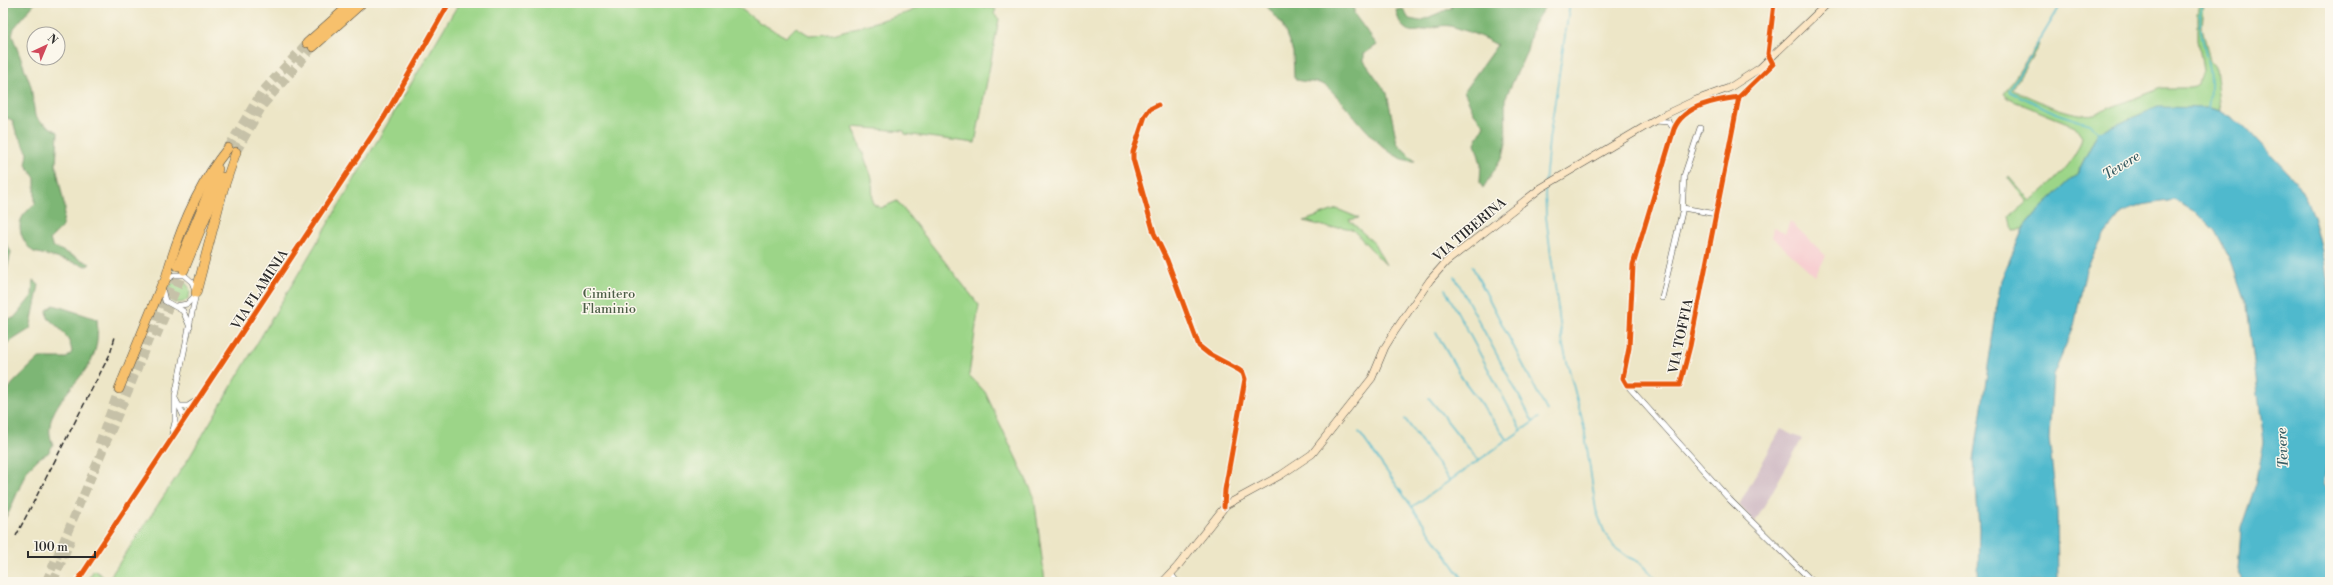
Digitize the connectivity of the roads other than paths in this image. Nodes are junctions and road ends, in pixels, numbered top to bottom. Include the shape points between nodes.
1 (352, 3) edge
2 (362, 3) edge
3 (449, 3) edge
4 (1774, 3) edge
5 (1828, 3) edge
6 (1770, 58) junction
7 (1739, 97) junction
8 (1158, 105) dead end
9 (1666, 114) junction
10 (1655, 121) junction
11 (1669, 122) junction
12 (1700, 128) dead end
13 (1674, 129) junction
14 (232, 150) junction
15 (1683, 208) junction
16 (1716, 214) junction
17 (181, 268) tunnel mouth
18 (164, 282) junction
19 (196, 293) junction
20 (1662, 298) dead end
21 (173, 305) junction
22 (190, 327) junction
23 (1627, 385) junction
24 (119, 389) tunnel mouth
25 (198, 399) junction
26 (177, 408) junction
27 (184, 421) junction
28 (171, 440) junction
29 (1224, 507) junction
30 (1171, 574) junction
31 (77, 582) edge
32 (1163, 582) edge
33 (1177, 582) edge
34 (1813, 582) edge

1 - 2 highway via 310,45
3 - 25 street, VIA FLAMINIA via 385,116
4 - 6 street
5 - 6 main road, VIA TIBERINA
6 - 7 street via 1772,66
6 - 9 main road, VIA TIBERINA via 1760,68 1729,88
7 - 13 street via 1699,106 1681,116
7 - 16 street, VIA TOFFIA
8 - 29 street via 1150,109 1145,116 1133,155 1151,223 1200,346 1208,354 1239,370 1245,379
9 - 10 main road, VIA TIBERINA
9 - 11 street
10 - 11 street
10 - 29 main road, VIA TIBERINA via 1541,188 1446,262 1430,280 1385,347 1372,378 1312,454
11 - 13 street
12 - 15 street via 1684,179
13 - 23 street via 1632,265 1629,348 1623,378
14 - 17 highway
14 - 18 highway via 210,172 198,194
14 - 19 highway
15 - 16 street
15 - 20 street
16 - 23 street, VIA TOFFIA via 1680,385
18 - 19 street via 174,275 184,275 192,282
18 - 21 street via 163,296
18 - 24 highway
19 - 21 street via 193,300 187,304
19 - 22 street
21 - 22 street via 185,314
22 - 26 street via 175,396
23 - 34 street via 1730,500
25 - 26 street via 188,406
25 - 27 street, VIA FLAMINIA
26 - 27 street
26 - 28 street
27 - 28 street, VIA FLAMINIA
28 - 31 street, VIA FLAMINIA
29 - 30 main road, VIA TIBERINA
30 - 32 main road, VIA TIBERINA
30 - 33 street

